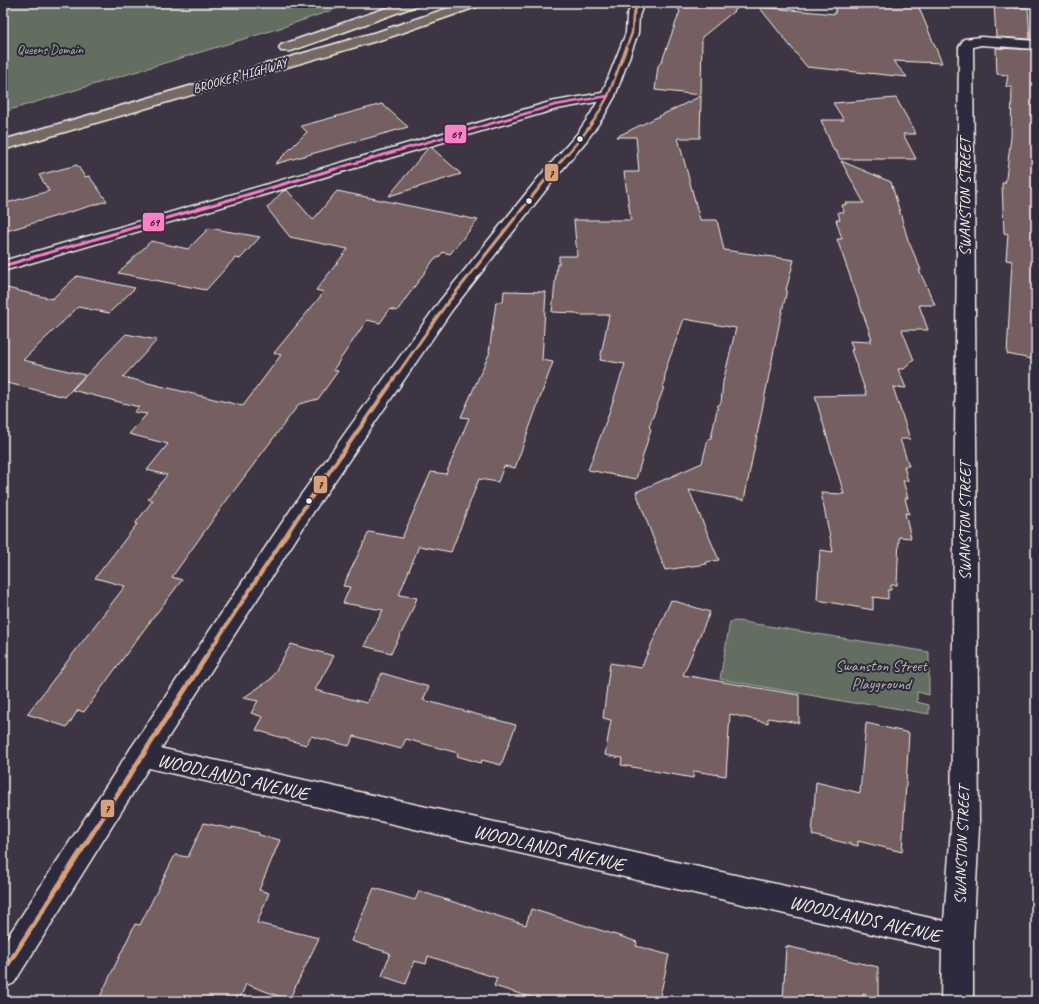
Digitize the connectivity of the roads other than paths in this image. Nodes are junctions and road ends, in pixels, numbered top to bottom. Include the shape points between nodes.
1 (412, 3) edge
2 (426, 3) edge
3 (475, 3) edge
4 (609, 3) edge
5 (637, 4) edge
6 (394, 10) junction
7 (1036, 45) edge
8 (274, 52) dead end
9 (260, 57) dead end
10 (608, 96) junction
11 (26, 125) dead end
12 (3, 145) edge
13 (3, 266) edge
14 (141, 756) junction
15 (958, 939) junction
16 (3, 972) edge
17 (957, 1001) edge

1 - 6 highway, BROOKER HIGHWAY
2 - 6 highway
3 - 12 highway, BROOKER HIGHWAY via 377,36
4 - 5 street
5 - 10 street via 632,33
6 - 8 highway, BROOKER HIGHWAY
7 - 15 street, SWANSTON STREET via 981,41 969,42 966,47 965,828
9 - 11 highway, BROOKER HIGHWAY
10 - 13 street via 556,105
10 - 14 street via 582,137 445,306 306,505
14 - 15 street, WOODLANDS AVENUE
14 - 16 street
15 - 17 street, SWANSTON STREET

